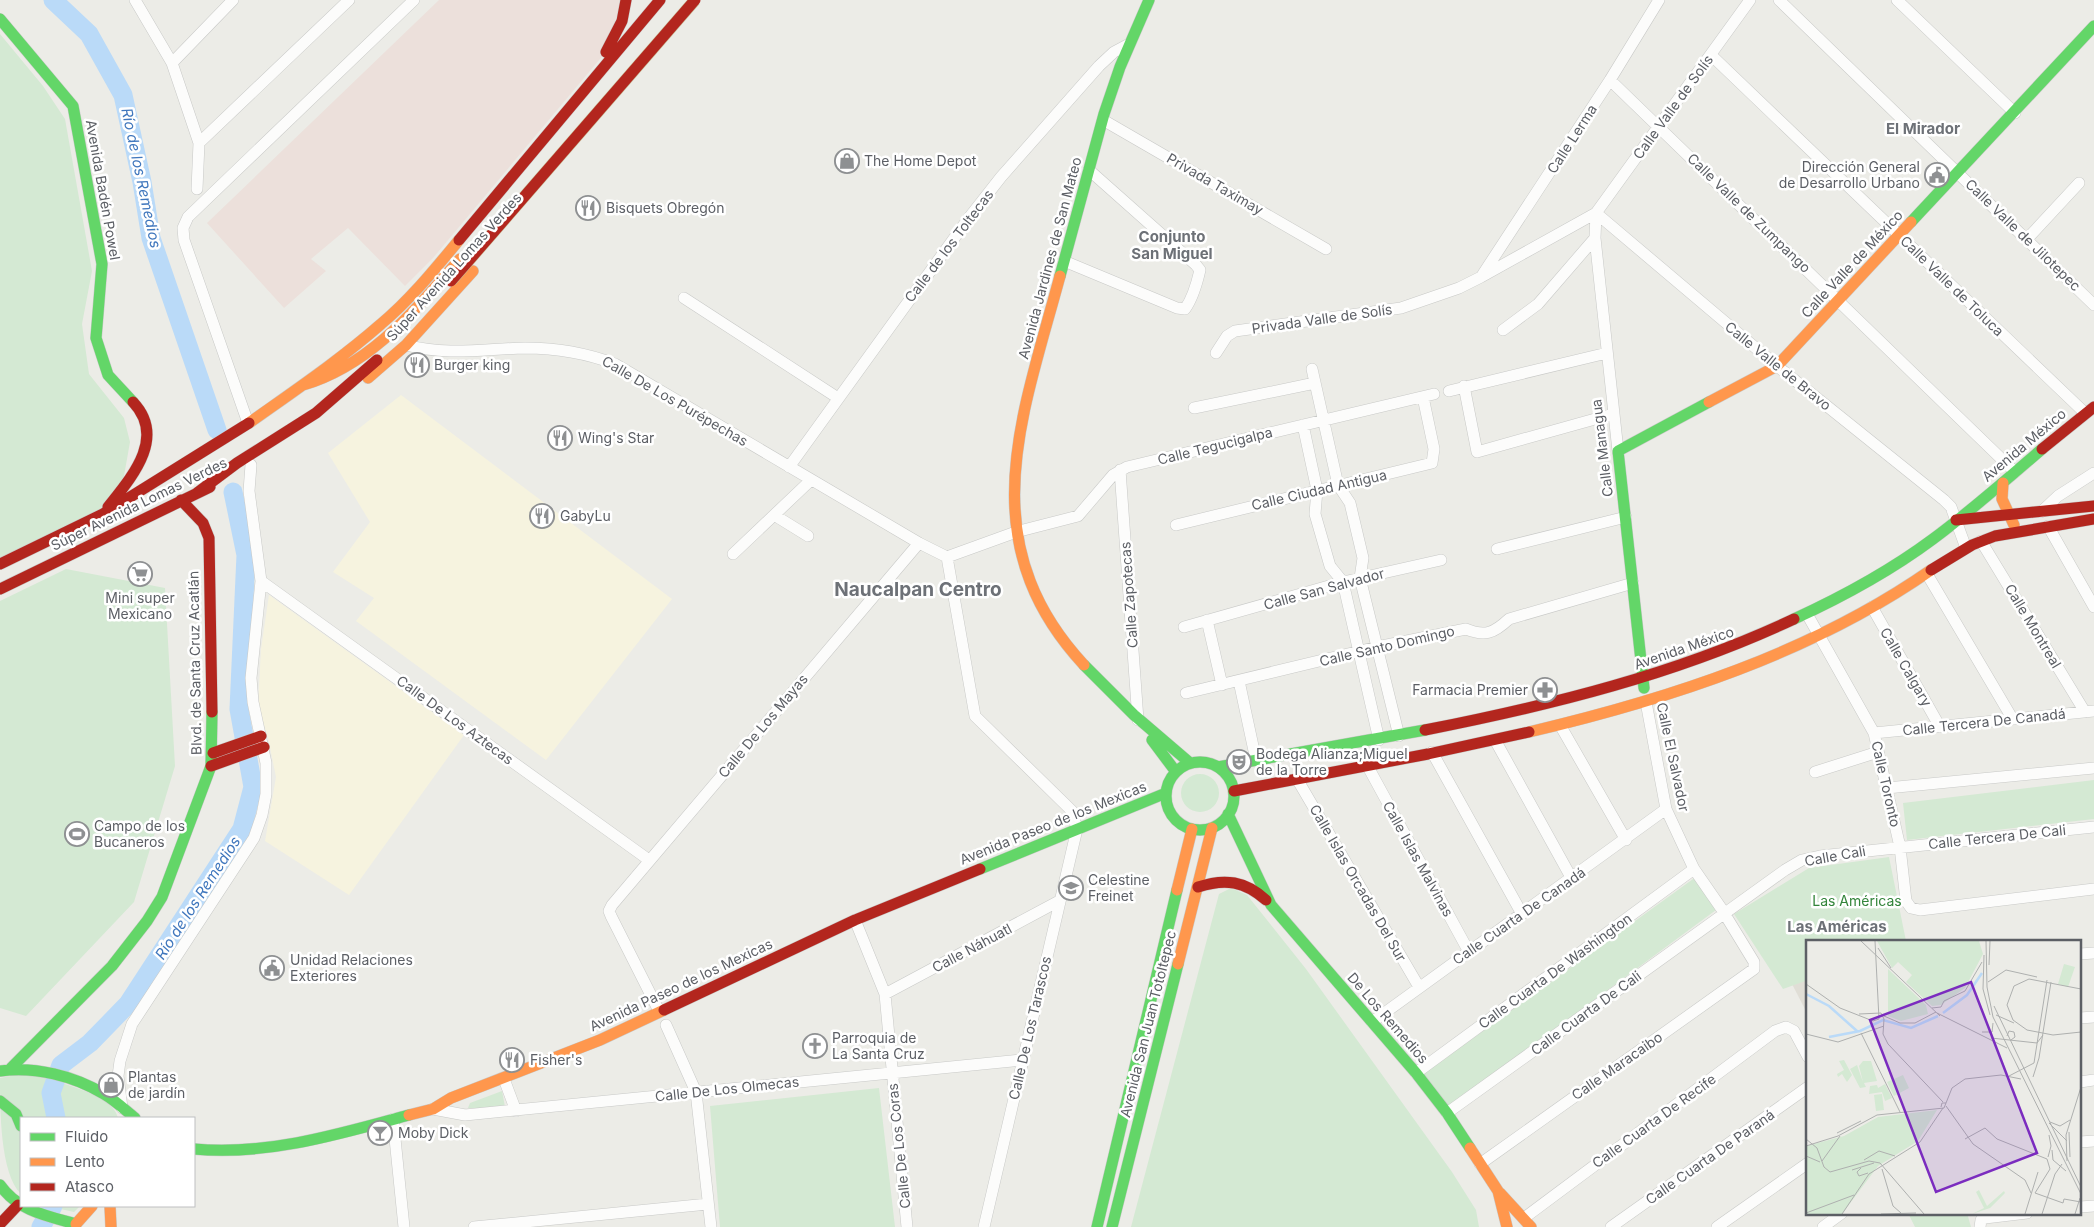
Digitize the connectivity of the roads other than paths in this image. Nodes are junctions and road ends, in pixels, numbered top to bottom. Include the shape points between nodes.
1 (135, 0) edge
2 (233, 0) edge
3 (349, 0) edge
4 (414, 0) edge
5 (626, 0) edge
6 (660, 0) edge
7 (691, 0) edge
8 (703, 0) edge
9 (1149, 0) edge
10 (1659, 0) edge
11 (1750, 0) edge
12 (1779, 0) edge
13 (1896, 0) edge
14 (0, 19) edge
15 (2094, 26) edge
16 (1129, 44) junction
17 (1711, 55) junction
18 (648, 61) junction
19 (172, 63) junction
20 (1610, 80) junction
21 (586, 88) junction
22 (2015, 113) junction
23 (1103, 120) junction
24 (1658, 126) junction
25 (199, 143) junction
26 (1089, 170) junction
27 (1960, 173) junction
28 (2078, 183) dead end
29 (197, 189) dead end
30 (1596, 213) junction
31 (1899, 235) junction
32 (1596, 238) junction
33 (2027, 239) junction
34 (1326, 249) dead end
35 (1064, 261) junction
36 (1481, 277) junction
37 (447, 280) junction
38 (684, 298) dead end
39 (1839, 300) junction
40 (2092, 300) edge
41 (1503, 330) dead end
42 (406, 346) junction
43 (1216, 353) dead end
44 (1607, 353) junction
45 (1777, 366) junction
46 (1312, 369) dead end
47 (1315, 383) junction
48 (303, 385) junction
49 (1464, 386) junction
50 (1449, 390) dead end
51 (838, 398) junction
52 (1194, 408) dead end
53 (2090, 410) edge
54 (1614, 414) junction
55 (1324, 420) junction
56 (248, 423) junction
57 (1303, 425) junction
58 (1618, 451) junction
59 (1432, 463) joint
60 (251, 465) junction
61 (789, 467) junction
62 (1120, 470) junction
63 (2016, 472) junction
64 (2094, 474) edge
65 (811, 480) junction
66 (2003, 483) junction
67 (1338, 485) junction
68 (1317, 490) junction
69 (197, 493) junction
70 (181, 500) junction
71 (2094, 506) edge
72 (2041, 512) junction
73 (103, 514) junction
74 (774, 516) junction
75 (2012, 516) junction
76 (1626, 517) junction
77 (2094, 519) edge
78 (1956, 520) junction
79 (139, 521) junction
80 (1176, 525) dead end
81 (2048, 526) junction
82 (2016, 531) junction
83 (1016, 532) junction
84 (808, 536) dead end
85 (1981, 541) junction
86 (919, 543) junction
87 (1966, 548) junction
88 (1497, 549) dead end
89 (733, 554) dead end
90 (947, 557) junction
91 (1441, 560) dead end
92 (0, 564) edge
93 (1927, 574) junction
94 (1360, 578) junction
95 (261, 581) junction
96 (1342, 582) junction
97 (1633, 583) junction
98 (0, 589) edge
99 (1872, 607) junction
100 (2094, 607) edge
101 (1807, 614) junction
102 (1207, 620) junction
103 (1184, 627) dead end
104 (1819, 634) junction
105 (1377, 647) junction
106 (1359, 651) junction
107 (1642, 679) junction
108 (1239, 681) junction
109 (1222, 685) junction
110 (1186, 693) dead end
111 (1646, 702) junction
112 (1524, 708) junction
113 (2089, 712) edge
114 (2012, 718) junction
115 (1138, 720) junction
116 (1560, 725) junction
117 (1940, 727) junction
118 (1531, 732) junction
119 (1874, 733) junction
120 (1399, 736) junction
121 (1379, 740) junction
122 (1495, 740) junction
123 (259, 743) junction
124 (1432, 752) junction
125 (1878, 752) junction
126 (213, 753) junction
127 (1256, 760) junction
128 (1190, 763) junction
129 (1367, 765) junction
130 (211, 766) junction
131 (1218, 767) junction
132 (2094, 768) edge
133 (1176, 772) junction
134 (1815, 772) dead end
135 (1297, 779) junction
136 (1887, 788) junction
137 (1234, 790) junction
138 (1166, 792) junction
139 (1666, 808) junction
140 (1225, 818) junction
141 (2094, 827) edge
142 (1212, 828) junction
143 (1077, 829) junction
144 (1192, 829) junction
145 (1626, 840) junction
146 (1900, 847) junction
147 (649, 860) junction
148 (1694, 869) junction
149 (1572, 878) junction
150 (1198, 887) junction
151 (2094, 889) edge
152 (1059, 901) junction
153 (1271, 905) junction
154 (1725, 913) junction
155 (1522, 914) junction
156 (855, 920) junction
157 (1469, 952) junction
158 (1754, 969) joint
159 (1419, 987) junction
160 (885, 994) junction
161 (659, 1011) junction
162 (1372, 1022) junction
163 (666, 1025) dead end
164 (1806, 1053) edge
165 (1022, 1060) junction
166 (6, 1070) edge
167 (892, 1073) junction
168 (1416, 1073) junction
169 (504, 1079) junction
170 (1806, 1088) edge
171 (696, 1092) junction
172 (0, 1101) edge
173 (433, 1109) junction
174 (516, 1111) junction
175 (123, 1113) edge
176 (1447, 1113) junction
177 (393, 1119) junction
178 (20, 1124) edge
179 (195, 1149) edge
180 (1480, 1164) junction
181 (1806, 1164) edge
182 (0, 1184) edge
183 (1498, 1191) junction
184 (19, 1202) edge
185 (708, 1204) junction
186 (25, 1207) edge
187 (91, 1207) edge
188 (110, 1207) edge
189 (1841, 1214) edge
190 (2022, 1214) edge
191 (1527, 1222) edge
192 (0, 1224) edge
193 (1980, 1224) edge
194 (1508, 1225) edge
195 (77, 1226) edge
196 (111, 1227) edge
197 (404, 1227) edge
198 (474, 1227) edge
199 (710, 1227) edge
200 (907, 1227) edge
201 (984, 1227) edge
202 (1097, 1227) edge
203 (1112, 1227) edge
204 (1611, 1227) edge
205 (1717, 1227) edge
206 (1823, 1227) edge

1 - 19 street
2 - 19 street
3 - 25 street
4 - 56 street via 188,217 183,228 184,240
5 - 21 main road via 622,24
6 - 21 main road, Súper Avenida Lomas Verdes
7 - 18 main road, Súper Avenida Lomas Verdes
7 - 37 main road, bridge
8 - 18 main road
9 - 16 main road, Avenida Jardines de San Mateo
10 - 20 street, Calle Lerma
11 - 17 street, Calle Valle de Solís
12 - 27 street, Calle Valle de Jilotepec
13 - 22 street
14 - 73 main road, Avenida Badén Powel via 73,106 102,264 96,338 108,375 138,408 146,426 144,454 136,473
15 - 22 main road, Calle Valle de México
16 - 23 main road, Avenida Jardines de San Mateo
16 - 51 street, Calle de los Toltecas via 1099,66 1001,177
17 - 24 street, Calle Valle de Solís
17 - 31 street, Calle Valle de Toluca
18 - 42 main road, Súper Avenida Lomas Verdes via 550,181
19 - 25 street
20 - 24 street, Calle Valle de Zumpango
20 - 36 street, Calle Lerma
21 - 48 main road, Súper Avenida Lomas Verdes via 426,278 382,324
22 - 27 main road, Calle Valle de México
23 - 26 main road, Avenida Jardines de San Mateo
23 - 34 street, Privada Taximay
24 - 30 street, Calle Valle de Solís
24 - 39 street, Calle Valle de Zumpango
25 - 29 street
26 - 35 main road, Avenida Jardines de San Mateo
26 - 35 street via 1200,270 1185,309
27 - 31 main road, Calle Valle de México
27 - 33 street, Calle Valle de Jilotepec
28 - 33 street
30 - 32 street, Calle Managua
30 - 36 street, Privada Valle de Solís
30 - 45 street, Calle Valle de Bravo
31 - 39 main road, Calle Valle de México
31 - 53 street, Calle Valle de Toluca
32 - 41 street via 1538,304
32 - 44 street, Calle Managua
33 - 40 street, Calle Valle de Jilotepec
35 - 83 main road, Avenida Jardines de San Mateo via 1022,418 1015,457
36 - 43 street, Privada Valle de Solís via 1459,288 1388,311 1235,331 1227,336
37 - 48 main road via 351,366 320,382
37 - 69 main road via 396,342 352,384 308,419 221,472
38 - 51 street
39 - 45 main road, Calle Valle de México
39 - 63 street, Calle Valle de Zumpango
42 - 60 main road, Súper Avenida Lomas Verdes via 327,413
42 - 61 street, Calle De Los Purépechas via 443,353 525,348 592,355 615,364
44 - 49 street
44 - 54 street, Calle Managua
45 - 58 main road, Calle Valle de México
45 - 78 street, Calle Valle de Bravo via 1944,500
46 - 47 street
47 - 52 street
47 - 55 street
48 - 56 main road, Súper Avenida Lomas Verdes
49 - 50 street
49 - 54 street via 1477,452
51 - 61 street, Calle de los Toltecas
53 - 63 main road, Avenida México
54 - 58 street, Calle Managua
55 - 57 street, Calle Tegucigalpa
55 - 59 street, Calle Tegucigalpa via 1428,396 1434,449
55 - 67 street
56 - 73 main road, Súper Avenida Lomas Verdes
57 - 62 street, Calle Tegucigalpa
57 - 68 street
58 - 76 main road, Calle Managua
59 - 67 street, Calle Ciudad Antigua
60 - 69 main road, Súper Avenida Lomas Verdes
60 - 95 street via 249,491
61 - 65 street, Calle De Los Purépechas
62 - 83 street via 1078,516
62 - 115 street, Calle Zapotecas
63 - 66 main road, Avenida México
64 - 72 street via 2058,496
65 - 74 street
65 - 86 street, Calle De Los Purépechas
66 - 75 main road via 2002,499
66 - 78 main road, Avenida México
67 - 68 street, Calle Ciudad Antigua
67 - 94 street via 1350,503 1363,558
68 - 80 street, Calle Ciudad Antigua
68 - 96 street via 1315,514 1327,558
69 - 70 main road, Súper Avenida Lomas Verdes
70 - 79 main road, Súper Avenida Lomas Verdes
70 - 126 main road, Blvd. de Santa Cruz Acatlán via 203,523 209,538
71 - 72 main road
72 - 75 main road
73 - 79 main road
73 - 92 main road, Súper Avenida Lomas Verdes
74 - 84 street
74 - 89 street
75 - 78 main road
75 - 82 main road
76 - 88 street
76 - 97 main road, Calle Managua
77 - 81 main road
78 - 87 street, Calle Valle de Bravo
78 - 101 main road, Avenida México via 1910,556
79 - 98 main road, Súper Avenida Lomas Verdes
81 - 82 main road
81 - 100 street
82 - 85 main road
83 - 90 street
83 - 115 main road, Avenida Jardines de San Mateo via 1024,564 1058,632 1081,662
85 - 87 main road
85 - 113 street, Calle Montreal
86 - 90 street, Calle De Los Purépechas
86 - 147 street, Calle De Los Mayas
87 - 93 main road
90 - 143 street via 975,716 1072,811
91 - 94 street, Calle San Salvador
93 - 99 main road
93 - 114 street
94 - 96 street, Calle San Salvador
94 - 105 street
95 - 123 street via 251,678
95 - 147 street, Calle De Los Aztecas
96 - 102 street, Calle San Salvador
96 - 106 street
97 - 105 street, Calle Santo Domingo via 1509,619 1498,629 1480,634 1466,629
97 - 107 main road, Calle Managua
99 - 104 main road
99 - 117 street, Calle Calgary
101 - 104 street, Calle Toronto
101 - 107 main road, Avenida México via 1739,644
102 - 103 street, Calle San Salvador
102 - 109 street
104 - 111 main road via 1745,666
104 - 119 street, Calle Toronto
105 - 106 street, Calle Santo Domingo
105 - 120 street
106 - 108 street, Calle Santo Domingo
106 - 121 street
107 - 111 main road, Calle El Salvador
107 - 112 main road, Avenida México
108 - 109 street, Calle Santo Domingo
108 - 127 street
109 - 110 street, Calle Santo Domingo
111 - 116 main road
111 - 139 street, Calle El Salvador
112 - 118 main road
112 - 120 main road, Avenida México
113 - 114 street, Calle Tercera De Canadá
114 - 117 street, Calle Tercera De Canadá
115 - 128 main road
115 - 133 main road
116 - 118 main road
116 - 145 street
117 - 119 street, Calle Tercera De Canadá
118 - 122 main road
119 - 125 street, Calle Toronto
120 - 121 main road, Avenida México
121 - 127 main road, Avenida México
122 - 124 main road
122 - 149 street
123 - 126 main road
123 - 130 main road via 227,762
123 - 175 street via 266,794 254,838 132,1024 118,1076
124 - 129 main road
124 - 155 street
125 - 134 street
125 - 136 street, Calle Toronto
126 - 130 main road, Blvd. de Santa Cruz Acatlán
127 - 131 main road, Avenida México
128 - 131 main road via 1201,762
128 - 133 main road
129 - 135 main road
129 - 157 street, Calle Islas Malvinas
130 - 166 main road, Blvd. de Santa Cruz Acatlán via 162,897 150,917 107,972
131 - 137 main road via 1229,777
132 - 136 street
133 - 138 main road
135 - 137 main road
135 - 159 street, Calle Islas Orcadas Del Sur
136 - 146 street, Calle Toronto
137 - 140 main road via 1233,806
138 - 143 main road, Avenida Paseo de los Mexicas
138 - 144 main road via 1172,816
139 - 145 street, Calle Cuarta De Canadá
139 - 148 street, Calle El Salvador
140 - 142 main road
140 - 153 main road, De Los Remedios via 1236,833
141 - 146 street, Calle Tercera De Cali
142 - 144 main road
142 - 150 main road, Avenida San Juan Totoltepec
143 - 152 street, Calle De Los Tarascos
143 - 156 main road, Avenida Paseo de los Mexicas
144 - 202 main road, Avenida San Juan Totoltepec
145 - 149 street, Calle Cuarta De Canadá
146 - 151 street, Calle Toronto via 1906,900 1911,908 1920,910
146 - 154 street, Calle Cali via 1802,860
147 - 161 street, Calle De Los Mayas via 609,911
148 - 154 street, Calle El Salvador
148 - 168 street, Calle Cuarta De Washington
149 - 155 street, Calle Cuarta De Canadá
150 - 153 main road via 1234,880 1252,888
150 - 203 main road, Avenida San Juan Totoltepec
152 - 160 street, Calle Náhuatl
152 - 165 street, Calle De Los Tarascos
153 - 162 main road, De Los Remedios
154 - 158 street, Calle El Salvador via 1754,962
154 - 176 street, Calle Cuarta De Cali
155 - 157 street, Calle Cuarta De Canadá
156 - 160 street, Calle De Los Coras
156 - 161 main road, Avenida Paseo de los Mexicas
157 - 159 street, Calle Cuarta De Canadá
158 - 180 street, Calle Maracaibo
159 - 162 street, Calle Cuarta De Canadá
160 - 167 street, Calle De Los Coras
161 - 169 main road, Avenida Paseo de los Mexicas via 600,1040
162 - 168 main road, De Los Remedios
163 - 171 street
164 - 191 street, Calle Cuarta De Recife via 1794,1030 1786,1027 1776,1031
165 - 167 street, Calle De Los Olmecas
165 - 201 street, Calle De Los Tarascos
166 - 175 main road via 41,1072 103,1093
167 - 171 street, Calle De Los Olmecas
167 - 200 street, Calle De Los Coras
168 - 176 main road, De Los Remedios
169 - 173 main road, Avenida Paseo de los Mexicas via 451,1098
169 - 174 street
170 - 204 street, Calle Cuarta De Paraná
171 - 174 street, Calle De Los Olmecas
171 - 185 street
172 - 178 main road via 16,1114
173 - 174 street, Calle De Los Olmecas via 465,1115
173 - 177 main road, Avenida Paseo de los Mexicas
176 - 180 main road, De Los Remedios
177 - 179 main road, Avenida Paseo de los Mexicas via 312,1141 215,1151
177 - 197 street
180 - 183 main road, De Los Remedios
181 - 205 street
182 - 184 main road
183 - 191 main road
183 - 194 main road, De Los Remedios
184 - 192 main road
185 - 198 street
185 - 199 street
186 - 195 main road
187 - 195 main road
188 - 196 main road
189 - 206 street
190 - 193 street

